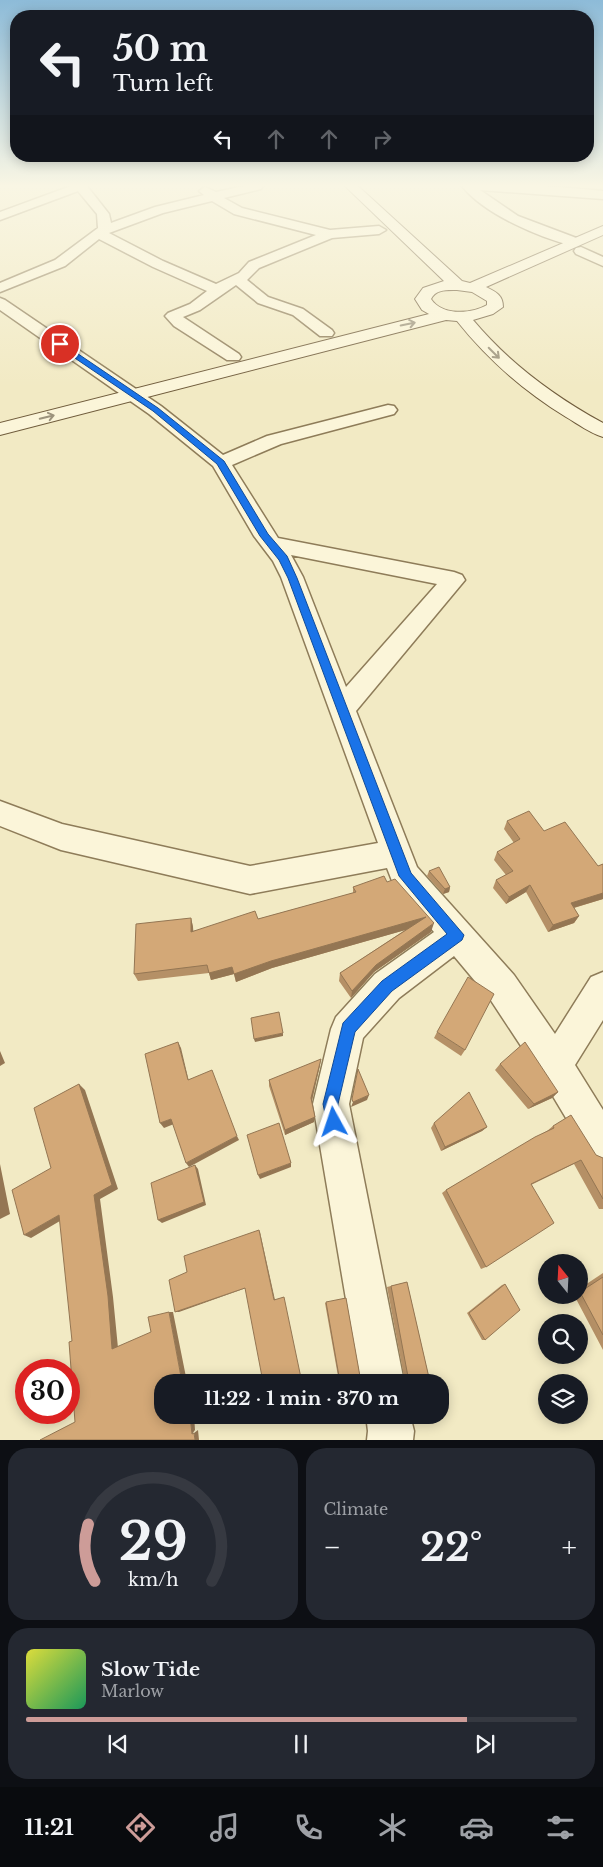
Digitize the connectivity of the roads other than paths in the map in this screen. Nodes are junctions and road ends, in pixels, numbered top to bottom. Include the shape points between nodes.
1 (73, 253) edge
2 (139, 253) edge
3 (280, 253) edge
4 (423, 253) edge
5 (559, 253) edge
6 (565, 253) edge
7 (589, 253) edge
8 (603, 262) edge
9 (237, 279) junction
10 (457, 285) junction
11 (473, 287) junction
12 (0, 288) edge
13 (218, 290) junction
14 (0, 303) edge
15 (425, 304) junction
16 (455, 316) junction
17 (493, 317) junction
18 (326, 333) junction
19 (233, 356) junction
20 (126, 390) junction
21 (388, 410) dead end
22 (0, 414) edge
23 (603, 414) edge
24 (0, 429) edge
25 (603, 431) edge
26 (221, 463) junction
27 (271, 544) junction
28 (342, 708) junction
29 (0, 812) edge
30 (396, 853) junction
31 (457, 935) junction
32 (603, 990) edge
33 (556, 1065) junction
34 (603, 1145) edge
35 (381, 1374) edge
36 (390, 1424) edge
37 (390, 1440) edge

1 - 12 street via 60,263
2 - 13 street
3 - 9 street via 254,265
4 - 10 main road
5 - 11 main road
6 - 17 main road via 505,288
7 - 8 street
9 - 13 street
9 - 18 street via 263,300 298,312
10 - 11 main road
10 - 15 main road via 430,285 424,295
11 - 17 main road via 487,292
13 - 19 street via 195,307 173,316 180,324
14 - 20 street
15 - 16 main road via 433,310
15 - 18 main road
16 - 17 main road
20 -> 16 main road via 403,325
16 -> 25 main road via 509,368 546,396
17 - 23 main road via 513,352 536,372
18 - 19 main road
19 - 20 main road
20 - 22 main road
24 -> 20 main road
20 - 26 street
21 - 26 street via 274,440
26 - 27 street
27 - 28 street via 283,558 292,578
27 - 28 street via 454,580
28 - 30 street
29 - 30 street via 61,837 250,880
30 - 31 street via 405,876
31 - 33 street via 502,987
31 - 35 street via 387,986 348,1029 330,1104
32 - 33 street
33 - 34 street
36 - 37 street

